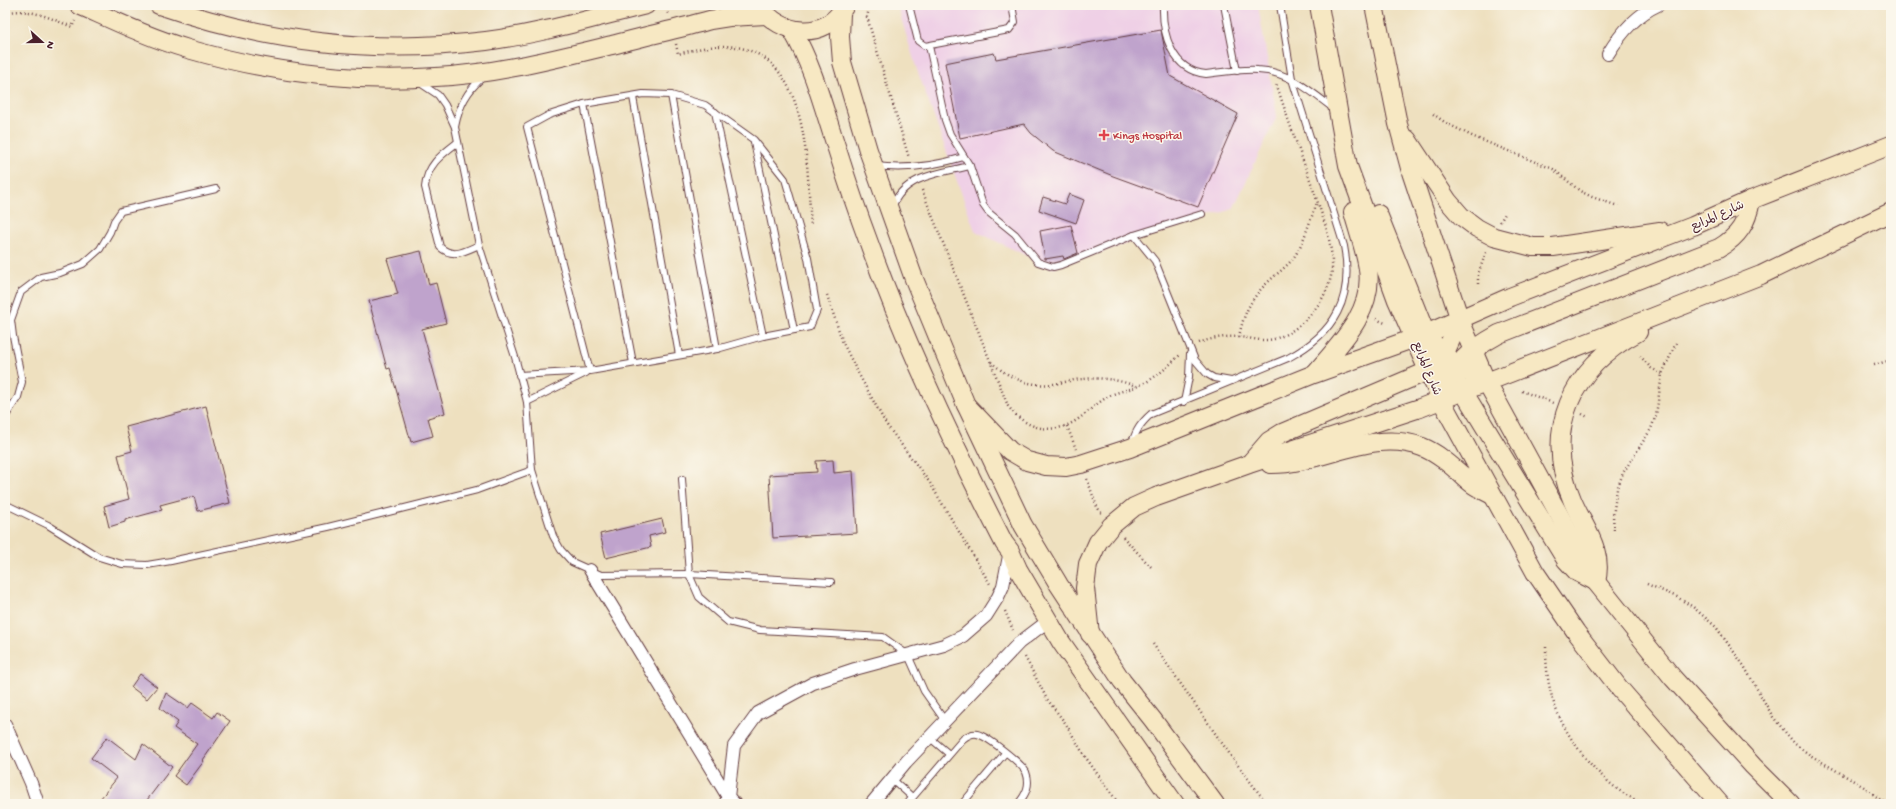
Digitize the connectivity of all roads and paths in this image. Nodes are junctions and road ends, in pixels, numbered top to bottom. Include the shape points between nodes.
1 (159, 5) edge
2 (646, 5) edge
3 (666, 5) edge
4 (870, 5) edge
5 (909, 5) edge
6 (1012, 5) edge
7 (1163, 5) edge
8 (1224, 5) edge
9 (1280, 5) edge
10 (1319, 5) edge
11 (1374, 5) edge
12 (1658, 5) edge
13 (80, 6) edge
14 (843, 9) edge
15 (762, 10) edge
16 (5, 13) edge
17 (672, 30) junction
18 (792, 30) junction
19 (929, 46) junction
20 (1608, 54) dead end
21 (1237, 71) junction
22 (1271, 71) junction
23 (489, 72) junction
24 (411, 78) junction
25 (1292, 79) junction
26 (671, 95) junction
27 (632, 96) junction
28 (584, 104) junction
29 (715, 112) junction
30 (1337, 112) junction
31 (1433, 114) dead end
32 (1398, 124) junction
33 (455, 127) junction
34 (754, 140) junction
35 (458, 142) junction
36 (1891, 145) edge
37 (964, 157) junction
38 (873, 166) junction
39 (970, 166) junction
40 (1348, 166) junction
41 (912, 168) junction
42 (918, 179) junction
43 (216, 189) dead end
44 (1751, 200) junction
45 (1317, 203) junction
46 (1618, 206) dead end
47 (1891, 212) edge
48 (1202, 214) dead end
49 (890, 215) junction
50 (1693, 226) junction
51 (811, 231) dead end
52 (1134, 235) junction
53 (479, 245) junction
54 (826, 294) dead end
55 (1697, 300) junction
56 (1460, 320) junction
57 (794, 330) junction
58 (763, 336) junction
59 (1420, 336) junction
60 (1239, 337) junction
61 (1677, 341) dead end
62 (717, 349) junction
63 (1190, 350) junction
64 (1473, 350) junction
65 (678, 355) junction
66 (1640, 356) dead end
67 (1891, 360) edge
68 (991, 362) junction
69 (633, 363) junction
70 (1874, 364) dead end
71 (1443, 366) junction
72 (590, 371) junction
73 (1314, 374) junction
74 (1662, 374) junction
75 (518, 375) junction
76 (1231, 381) junction
77 (1486, 381) junction
78 (1137, 386) junction
79 (1463, 391) junction
80 (1441, 400) junction
81 (526, 402) junction
82 (1184, 402) junction
83 (966, 406) junction
84 (5, 417) edge
85 (1067, 426) junction
86 (1130, 448) junction
87 (1082, 464) junction
88 (1249, 464) junction
89 (532, 470) junction
90 (682, 479) dead end
91 (1493, 496) junction
92 (5, 504) edge
93 (1111, 526) junction
94 (1614, 530) dead end
95 (1010, 551) junction
96 (1152, 568) dead end
97 (590, 570) junction
98 (689, 574) junction
99 (831, 582) dead end
100 (1596, 582) junction
101 (1646, 584) dead end
102 (998, 597) junction
103 (1048, 621) junction
104 (1090, 634) junction
105 (1019, 643) junction
106 (1154, 644) dead end
107 (1546, 647) dead end
108 (908, 655) junction
109 (945, 721) junction
110 (5, 724) edge
111 (929, 738) junction
112 (1005, 753) junction
113 (949, 754) junction
114 (892, 779) junction
115 (912, 797) junction
116 (729, 802) edge
117 (38, 804) edge
118 (871, 804) edge
119 (907, 804) edge
120 (962, 804) edge
121 (1018, 804) edge
122 (1119, 804) edge
123 (1175, 804) edge
124 (1215, 804) edge
125 (1267, 804) edge
126 (1643, 804) edge
127 (1720, 804) edge
128 (1791, 804) edge
129 (1886, 804) edge

1 - 2 street via 219,24 297,40 360,47 424,47 488,41 550,29
3 - 17 path
4 - 41 path via 867,17
5 - 19 lane via 918,41
6 - 19 lane via 1015,22 1009,30
7 - 21 lane via 1168,40 1174,56 1184,67 1206,74
8 - 21 lane
9 - 25 lane
10 - 30 street
11 - 32 street
12 - 20 street via 1632,23
13 - 16 path via 72,27 35,13
13 - 24 street via 134,30 240,63 343,77
14 - 18 street via 831,22 819,28
14 - 38 street via 840,37 842,62
15 - 17 street
15 - 18 street via 778,25
17 - 23 street via 555,59
17 - 51 path via 678,54 709,46 740,48 764,59 780,73 789,86 800,118 804,142
18 - 95 street via 811,68 852,195 899,321 966,470
19 - 37 lane via 945,120
21 - 22 lane
22 - 25 lane
22 - 45 path
23 - 24 street
23 - 33 lane via 466,94
24 - 33 lane via 438,95
25 - 30 lane via 1308,88
25 - 76 lane via 1344,246 1347,262 1345,294 1329,325 1316,340 1304,349
26 - 27 lane
26 - 29 lane via 705,105
26 - 62 lane
27 - 28 lane
27 - 65 lane
28 - 69 lane
28 - 72 lane via 549,115 527,127
29 - 34 lane
29 - 58 lane
30 - 40 street
31 - 46 path via 1467,134 1553,169 1592,198
32 - 50 street via 1448,201 1472,224 1494,237 1533,247 1553,247
32 - 56 street via 1413,179
33 - 35 lane
34 - 57 lane
34 - 57 lane via 785,179 808,258 817,310 810,327
35 - 53 lane
35 - 53 lane via 433,163 425,187 440,247 458,254
36 - 44 street, شارع المرابع
37 - 39 lane
37 - 41 lane via 936,165
38 - 41 lane
38 - 49 street
39 - 42 lane
39 - 52 lane via 980,198 988,212 1015,234 1032,256 1045,266 1061,265
40 - 59 street via 1397,300
40 - 73 street via 1350,200 1368,270 1367,290 1356,324
42 - 49 lane via 898,196
42 - 68 path
43 - 84 lane via 121,211 100,249 83,264 41,277 21,292 11,320 22,382 18,397
44 - 50 street, شارع المرابع
44 - 64 street via 1742,229 1732,240 1719,248 1499,334
45 - 60 path via 1292,259 1259,290 1252,301
45 - 60 path via 1330,245 1332,268 1323,296 1309,317 1291,332 1269,340 1258,341
47 - 55 street, شارع المرابع via 1761,275
48 - 52 lane
49 - 83 street
50 - 56 street, شارع المرابع via 1510,297
52 - 63 lane via 1155,261
53 - 75 lane via 515,357
54 - 102 path via 843,343 886,424 933,489
55 - 77 street, شارع المرابع
55 - 100 street via 1621,341 1597,360 1583,376 1567,409 1561,438 1561,460 1573,502 1599,561
56 - 59 street, شارع المرابع
56 - 64 street
56 - 71 street
57 - 58 lane
58 - 62 lane
59 - 71 street, شارع المرابع
59 - 73 street
60 - 63 path via 1213,338
61 - 74 path
62 - 65 lane
63 - 76 lane via 1207,374
63 - 78 path via 1160,374
63 - 82 lane via 1189,377
64 - 71 street
64 - 77 street
65 - 69 lane
66 - 74 path via 1651,368
67 - 70 path
68 - 78 path via 1001,371 1026,383 1040,385 1096,378
68 - 85 path via 1008,406 1015,415 1034,427 1045,429
69 - 72 lane
71 - 77 street
71 - 79 street
71 - 80 street, شارع المرابع
71 - 88 street via 1282,433 1269,441
72 - 75 lane
72 - 81 lane
73 - 86 street
74 - 94 path via 1656,415 1651,429 1623,473 1617,489 1613,516
75 - 81 lane
76 - 82 lane
77 - 79 street, شارع المرابع
77 - 100 street
78 - 85 path via 1100,401
79 - 80 street, شارع المرابع
79 - 100 street via 1566,560 1577,572
80 - 88 street
80 - 91 street
81 - 89 lane
82 - 86 lane via 1151,414 1142,421
83 - 87 street via 1010,451 1027,461 1046,466 1066,467
83 - 104 street via 1023,525
85 - 87 path
86 - 87 street
87 - 93 path via 1097,507
88 - 91 street via 1301,462 1374,442 1405,443 1422,447 1434,454 1472,484
88 - 93 street via 1145,502
89 - 92 lane via 477,490 328,527 147,565 122,564 99,557
89 - 97 lane via 553,536 561,550 572,562
90 - 98 lane
91 - 127 street via 1535,572 1576,632 1620,689
93 - 96 path
93 - 104 street via 1098,542 1088,564 1085,588
95 - 102 street via 1003,586
95 - 103 street
97 - 98 lane via 601,575 617,576
97 - 116 street
98 - 99 lane
98 - 108 lane via 699,597 728,622 760,630 883,637
100 - 128 street via 1673,678
101 - 129 path via 1693,606 1716,627 1744,666 1773,717 1796,744
102 - 105 path
102 - 108 street via 986,616 963,636 944,645
103 - 105 street
103 - 123 street
104 - 124 street via 1122,681
105 - 109 street
105 - 122 path via 1047,699
106 - 125 path via 1222,744
107 - 126 path via 1547,677 1551,694 1576,746 1611,785
108 - 109 lane via 924,691
108 - 116 street via 855,668 813,683 758,714 734,746
109 - 111 street
110 - 117 street
111 - 113 lane
111 - 114 street
112 - 113 lane via 986,738 972,734 963,739
112 - 120 lane
112 - 121 lane via 1024,768 1028,776 1028,789
113 - 115 lane
114 - 115 lane
114 - 118 street
115 - 119 lane

